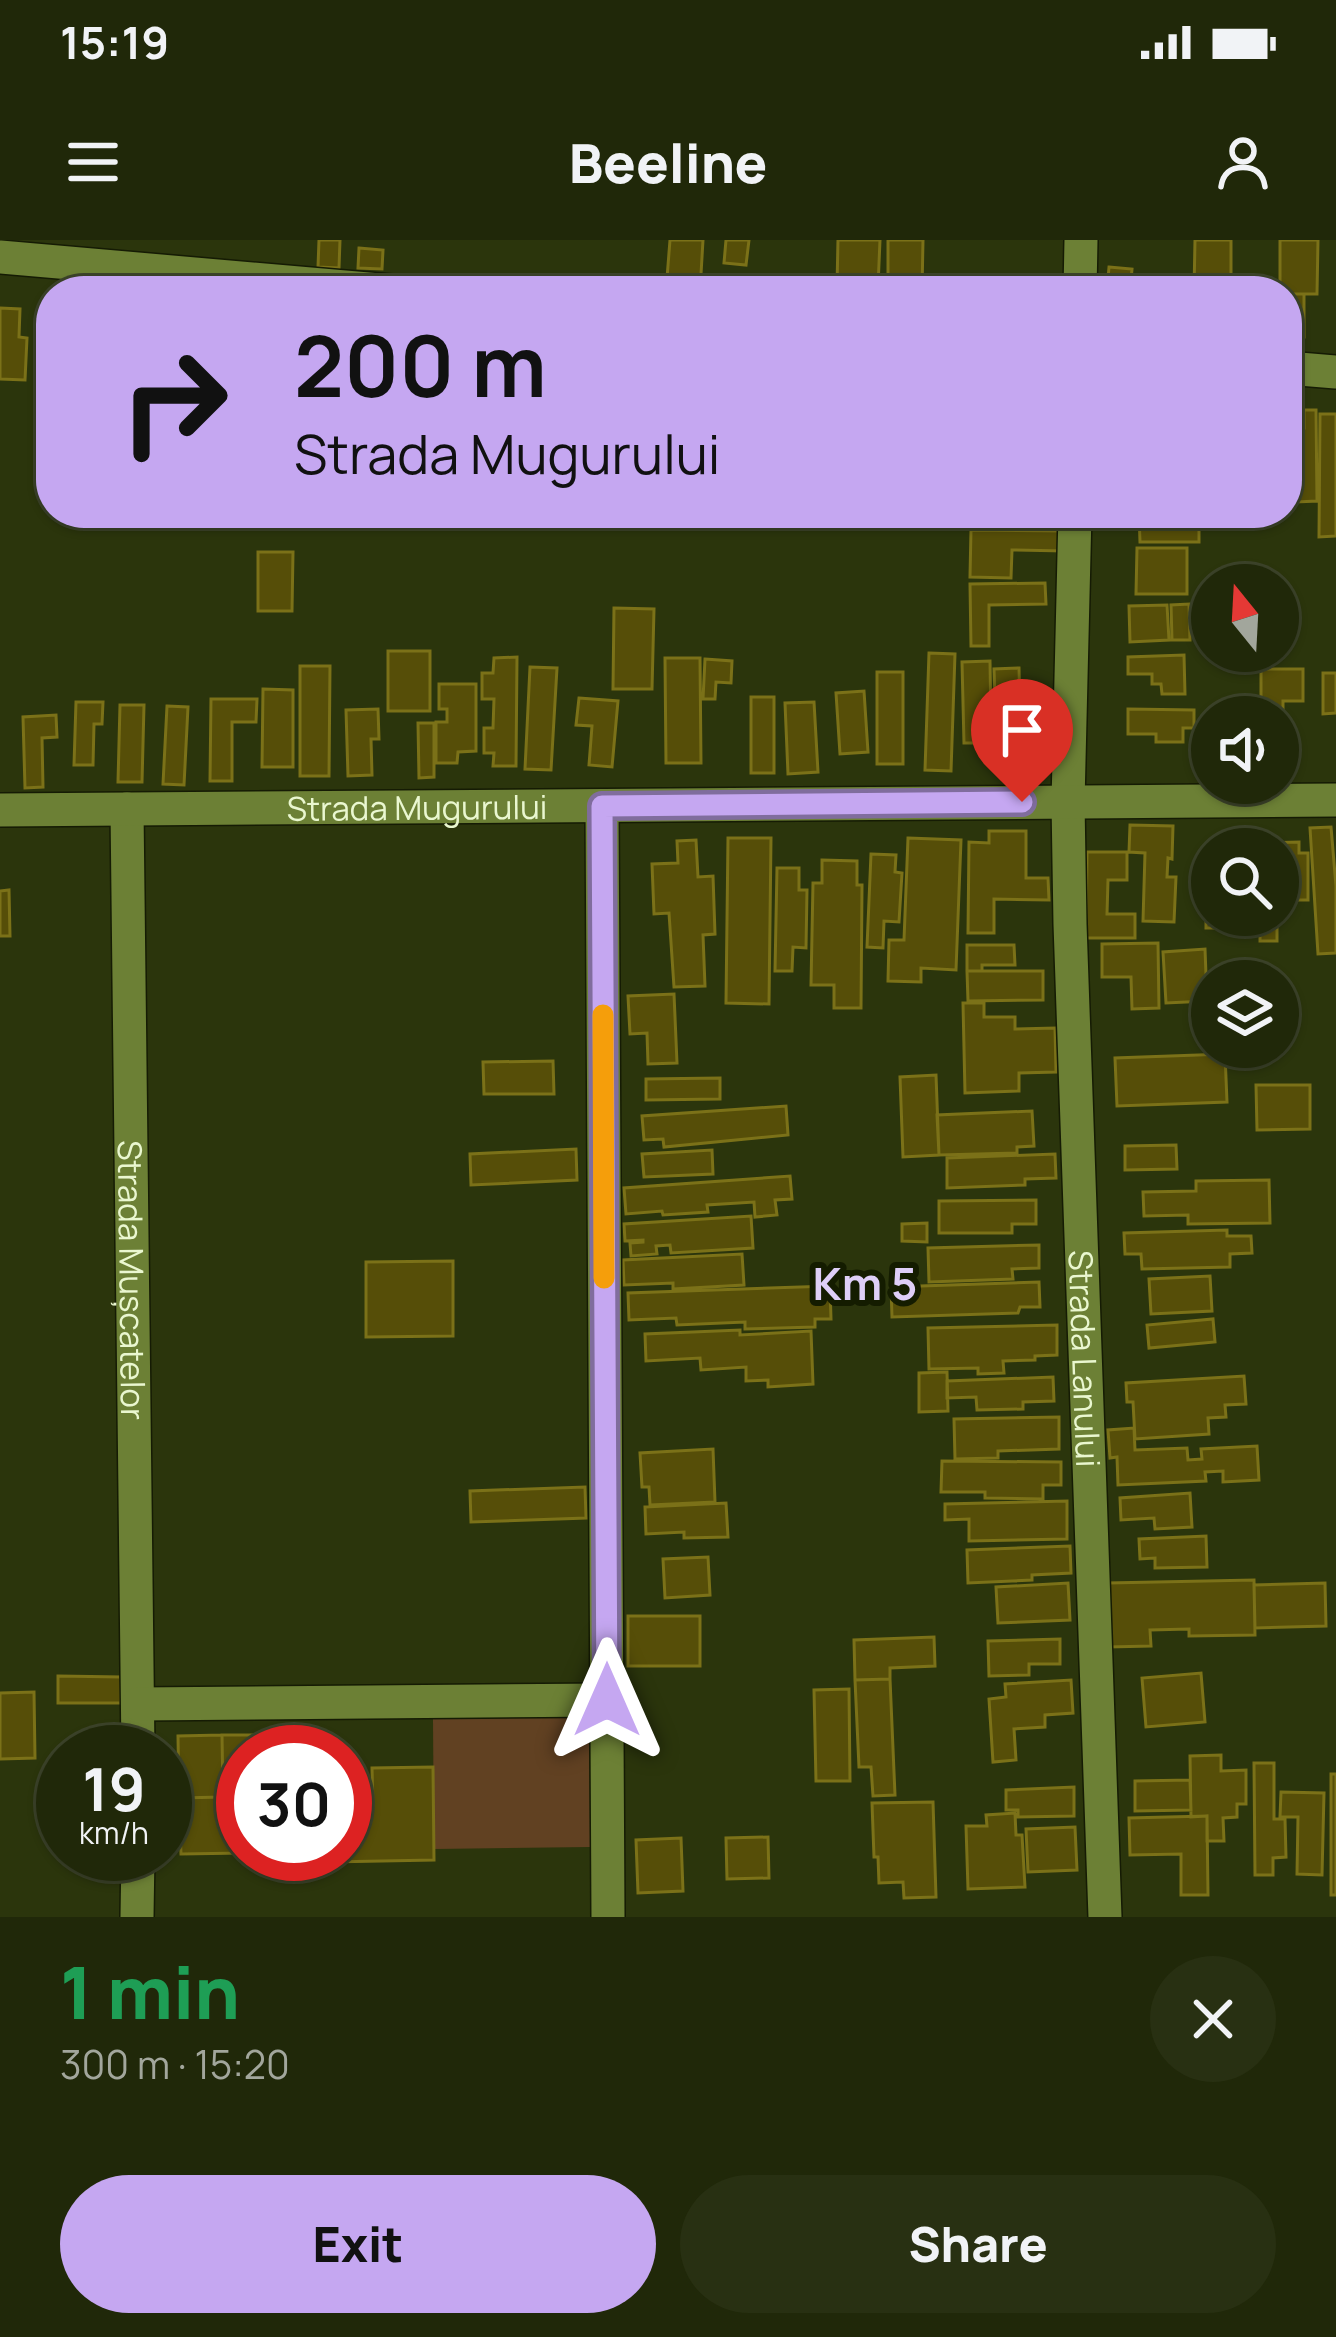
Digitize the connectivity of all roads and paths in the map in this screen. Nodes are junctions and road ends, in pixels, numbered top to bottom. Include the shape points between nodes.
1 (1081, 240) edge
2 (0, 257) edge
3 (218, 276) edge
4 (1080, 276) edge
5 (1302, 369) edge
6 (1336, 372) edge
7 (1075, 528) edge
8 (1336, 800) edge
9 (1068, 802) junction
10 (602, 806) junction
11 (127, 808) junction
12 (0, 810) edge
13 (607, 1700) junction
14 (138, 1705) junction
15 (138, 1725) edge
16 (137, 1881) edge
17 (137, 1917) edge
18 (608, 1917) edge
19 (1105, 1917) edge

1 - 4 street
2 - 3 street
5 - 6 street
7 - 9 street, Strada Lanului
8 - 9 street, Strada Mugurului
9 - 10 street, Strada Mugurului
9 - 19 street, Strada Lanului
10 - 11 street, Strada Mugurului
10 - 13 street
11 - 12 street, Strada Mugurului
11 - 14 street, Strada Mușcatelor
13 - 14 street
13 - 18 street
14 - 15 street, Strada Mușcatelor
16 - 17 street

